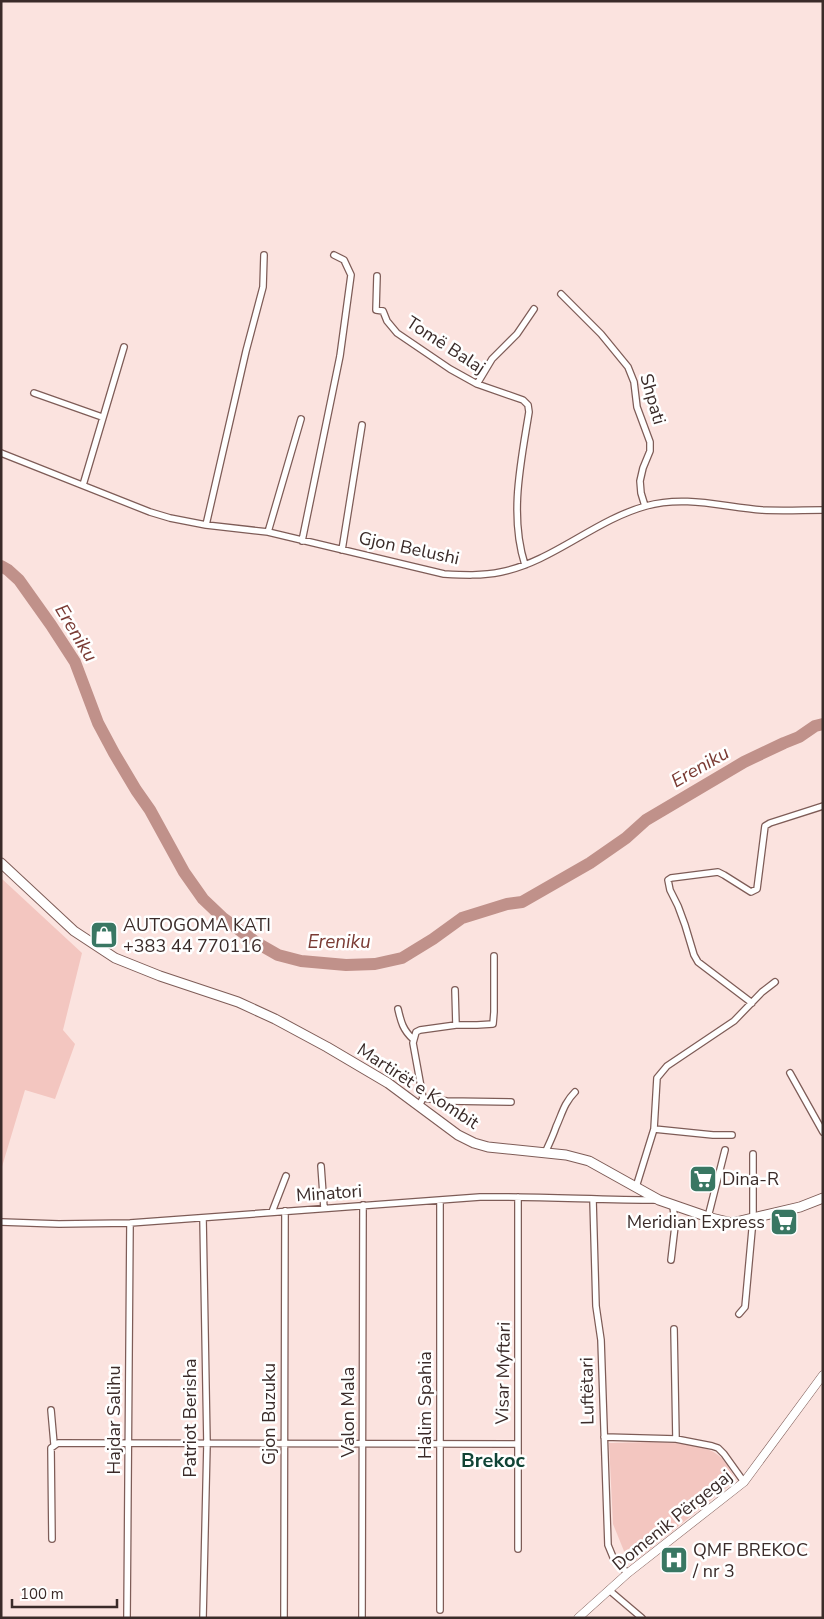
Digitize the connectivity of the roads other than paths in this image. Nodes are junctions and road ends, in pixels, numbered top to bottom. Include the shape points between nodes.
1 (264, 255) dead end
2 (334, 256) dead end
3 (377, 276) dead end
4 (561, 294) dead end
5 (534, 310) dead end
6 (124, 347) dead end
7 (477, 384) junction
8 (34, 394) dead end
9 (102, 418) junction
10 (301, 419) dead end
11 (362, 425) dead end
12 (1, 453) edge
13 (83, 485) junction
14 (645, 506) junction
15 (823, 510) edge
16 (206, 525) junction
17 (268, 532) junction
18 (302, 541) junction
19 (342, 550) junction
20 (525, 565) junction
21 (823, 806) edge
22 (1, 863) edge
23 (494, 956) dead end
24 (775, 982) dead end
25 (455, 990) dead end
26 (752, 1003) junction
27 (398, 1009) dead end
28 (456, 1024) junction
29 (413, 1039) junction
30 (790, 1073) dead end
31 (574, 1092) dead end
32 (421, 1102) junction
33 (511, 1102) dead end
34 (654, 1129) junction
35 (823, 1132) edge
36 (732, 1135) dead end
37 (725, 1150) dead end
38 (545, 1153) junction
39 (753, 1154) dead end
40 (321, 1166) dead end
41 (286, 1176) dead end
42 (636, 1187) junction
43 (518, 1197) junction
44 (823, 1198) edge
45 (440, 1200) junction
46 (594, 1200) junction
47 (659, 1200) junction
48 (672, 1204) junction
49 (363, 1205) junction
50 (324, 1208) junction
51 (285, 1211) junction
52 (272, 1212) junction
53 (708, 1217) junction
54 (203, 1218) junction
55 (752, 1219) junction
56 (1, 1222) edge
57 (130, 1222) junction
58 (671, 1260) dead end
59 (739, 1314) dead end
60 (674, 1329) dead end
61 (823, 1375) edge
62 (51, 1410) dead end
63 (604, 1437) junction
64 (676, 1439) junction
65 (54, 1444) junction
66 (129, 1444) junction
67 (207, 1444) junction
68 (284, 1444) junction
69 (363, 1444) junction
70 (440, 1444) junction
71 (517, 1444) junction
72 (744, 1482) junction
73 (52, 1539) dead end
74 (518, 1549) dead end
75 (628, 1574) junction
76 (609, 1590) junction
77 (440, 1610) dead end
78 (128, 1618) edge
79 (203, 1618) edge
80 (284, 1618) edge
81 (362, 1618) edge
82 (578, 1618) edge
83 (642, 1618) edge

1 - 16 street via 263,287
2 - 18 street via 344,260 352,275 340,356
3 - 7 street, Tomë Balaj via 376,310 383,312 397,333
4 - 14 street, Shpati via 601,334 628,367 634,382 637,407 650,442 640,481
5 - 7 street via 517,334 492,359
6 - 9 street
7 - 20 street, Tomë Balaj via 523,400 530,412 516,514
8 - 9 street
9 - 13 street
10 - 17 street
11 - 19 street
12 - 13 street, Gjon Belushi
13 - 16 street, Gjon Belushi via 150,512
14 - 15 street, Gjon Belushi via 671,500 693,500 764,510
14 - 20 street, Gjon Belushi
16 - 17 street, Gjon Belushi
17 - 18 street, Gjon Belushi
18 - 19 street, Gjon Belushi
19 - 20 street, Gjon Belushi via 444,574 486,574
21 - 26 street via 766,826 757,889 754,891 718,872 668,880 698,962
22 - 32 main road, Martirët e Kombit via 74,931 115,958 238,1002 275,1019
23 - 28 street via 492,1024
24 - 26 street
25 - 28 street
26 - 34 street via 734,1021 667,1066 657,1078
27 - 29 street via 405,1031
28 - 29 street via 420,1030
29 - 32 street
30 - 35 street
31 - 38 street via 564,1106
32 - 33 street
32 - 38 main road, Martirët e Kombit via 458,1135 474,1143
34 - 36 street
34 - 42 street
37 - 53 street
38 - 42 main road, Martirët e Kombit via 589,1161
39 - 55 street
40 - 50 street
41 - 52 street
42 - 47 main road, Martirët e Kombit
43 - 45 street, Minatori
43 - 46 street, Minatori
43 - 71 street, Visar Myftari
44 - 55 main road, Martirët e Kombit via 800,1208
45 - 49 street, Minatori
45 - 70 street, Halim Spahia
46 - 47 street, Minatori
46 - 63 street, Luftëtari
47 - 48 main road, Martirët e Kombit
48 - 53 main road, Martirët e Kombit
48 - 58 street via 675,1226
49 - 50 street, Minatori
49 - 69 street, Valon Mala
50 - 51 street, Minatori
51 - 52 street, Minatori
51 - 68 street, Gjon Buzuku
52 - 54 street, Minatori
53 - 55 main road, Martirët e Kombit via 732,1223
54 - 57 street, Minatori
54 - 67 street, Patriot Berisha
55 - 59 street via 745,1307
56 - 57 street, Minatori
57 - 66 street, Hajdar Salihu
60 - 64 street
61 - 72 main road, Domenik Përgegaj
62 - 65 street
63 - 64 street
63 - 75 street, Luftëtari via 608,1545 615,1562
64 - 72 street via 718,1448
65 - 66 street
65 - 73 street via 51,1455
66 - 67 street
66 - 78 street, Hajdar Salihu
67 - 68 street
67 - 79 street, Patriot Berisha
68 - 69 street
68 - 80 street, Gjon Buzuku
69 - 70 street
69 - 81 street, Valon Mala
70 - 71 street
70 - 77 street, Halim Spahia
71 - 74 street, Visar Myftari
72 - 75 main road, Domenik Përgegaj
75 - 76 main road, Domenik Përgegaj
76 - 82 main road, Domenik Përgegaj
76 - 83 street, Domenik Përgegaj

